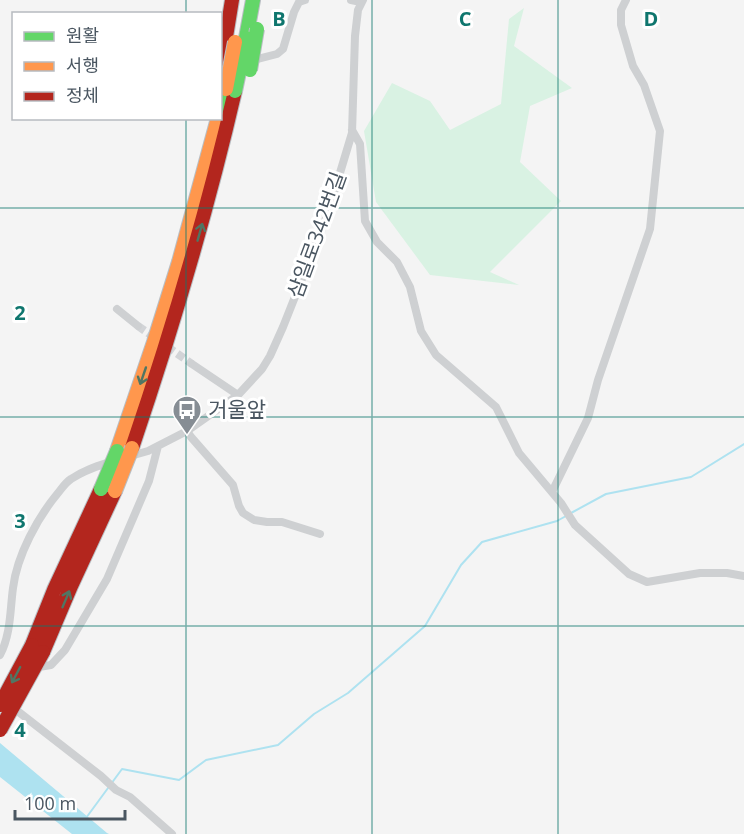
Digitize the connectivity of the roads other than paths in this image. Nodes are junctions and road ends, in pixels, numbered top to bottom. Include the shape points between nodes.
1 (232, 0) edge
2 (240, 0) edge
3 (253, 0) edge
4 (260, 0) edge
5 (305, 0) edge
6 (351, 0) edge
7 (626, 0) edge
8 (362, 1) edge
9 (240, 38) junction
10 (222, 57) edge
11 (222, 64) edge
12 (250, 70) dead end
13 (231, 90) junction
14 (222, 106) edge
15 (217, 120) edge
16 (352, 130) junction
17 (183, 232) dead end
18 (197, 273) dead end
19 (117, 309) dead end
20 (138, 326) tunnel mouth
21 (154, 342) junction
22 (192, 364) tunnel mouth
23 (238, 394) junction
24 (150, 395) junction
25 (187, 431) junction
26 (158, 446) junction
27 (108, 490) junction
28 (552, 492) junction
29 (320, 534) dead end
30 (744, 576) edge
31 (37, 649) junction
32 (0, 655) edge
33 (39, 667) dead end
34 (0, 698) edge
35 (0, 705) edge
36 (0, 730) edge
37 (172, 834) edge

1 - 9 highway
2 - 9 highway
3 - 9 highway
4 - 9 highway
5 - 11 street via 299,2 283,48 277,54
6 - 8 street
7 - 28 street via 621,25 660,131 650,230 588,418
8 - 16 street, 삼일로342번길 via 355,36
9 - 10 highway
9 - 12 highway, bridge
9 - 13 highway, bridge
13 - 14 highway
24 -> 13 highway via 220,160
15 - 21 highway
16 - 23 street, 삼일로342번길 via 327,216 283,327 262,369
16 - 28 street via 360,144 365,221 377,242 397,262 410,287 421,331 436,355 496,407 519,453
17 - 21 highway
18 - 24 highway
19 - 20 street
21 -> 27 highway, bridge
22 - 23 street
23 - 25 street, 삼일로342번길
24 - 27 highway, bridge via 132,448
25 - 26 street, 삼일로342번길
25 - 29 street via 233,485 243,513 254,520 282,522
26 - 32 street, 삼일로342번길 via 89,468 68,480 47,507 17,568 6,643
26 - 33 street via 149,481 107,579 65,650 51,665
27 - 31 highway via 54,590
28 - 30 street via 575,525 629,574 647,582 700,573
31 -> 35 highway, bridge
31 - 36 highway, bridge
34 - 37 street

